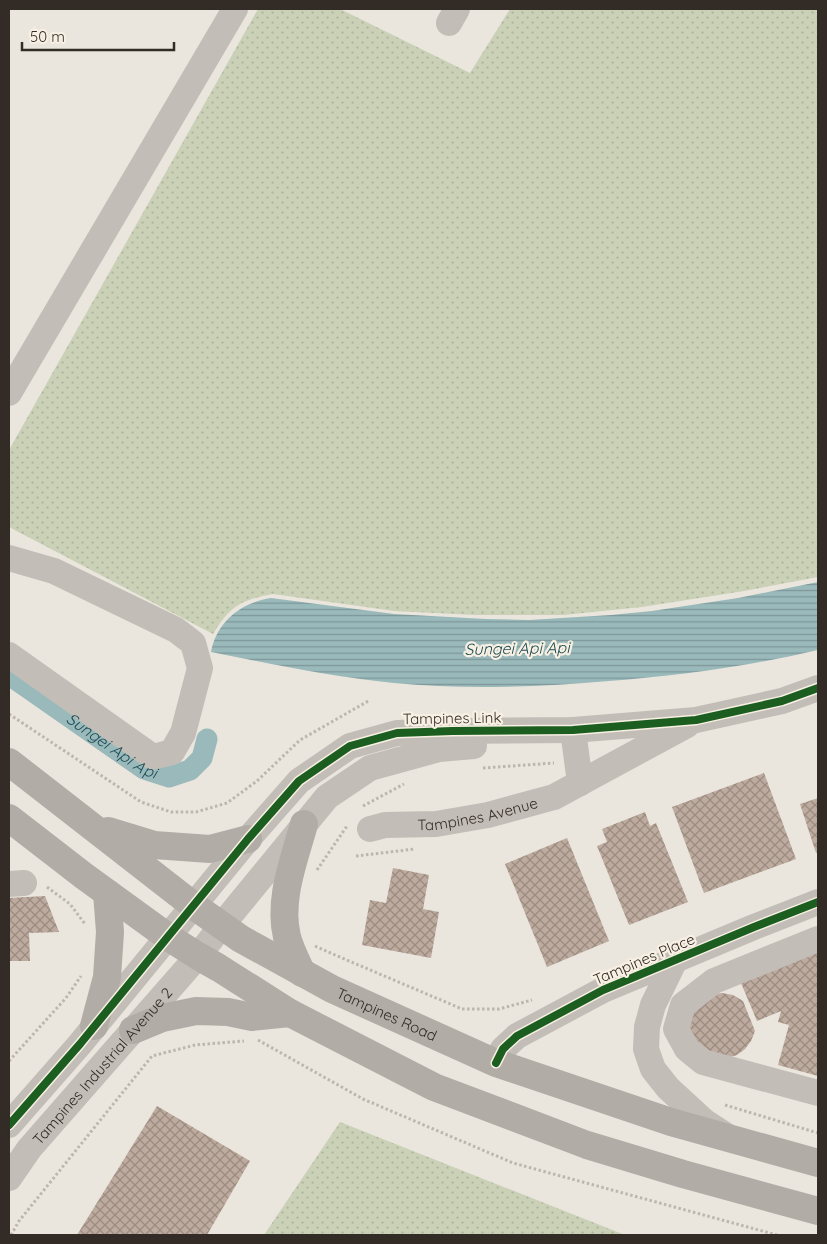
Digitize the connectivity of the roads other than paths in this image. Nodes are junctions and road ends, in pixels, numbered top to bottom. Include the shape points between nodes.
1 (235, 9) edge
2 (9, 393) edge
3 (9, 558) edge
4 (9, 655) edge
5 (818, 688) edge
6 (696, 720) junction
7 (573, 730) junction
8 (9, 762) edge
9 (580, 783) junction
10 (9, 818) edge
11 (304, 824) junction
12 (94, 827) junction
13 (370, 829) dead end
14 (248, 839) junction
15 (107, 893) junction
16 (818, 902) edge
17 (194, 906) junction
18 (222, 925) junction
19 (168, 937) junction
20 (818, 939) edge
21 (198, 956) junction
22 (675, 960) junction
23 (302, 973) junction
24 (290, 1014) junction
25 (94, 1026) junction
26 (133, 1030) junction
27 (496, 1063) junction
28 (818, 1093) edge
29 (511, 1116) junction
30 (9, 1125) edge
31 (730, 1138) junction
32 (818, 1163) edge
33 (9, 1178) edge
34 (818, 1211) edge

1 - 2 street
3 - 4 street via 54,571 176,630 193,643 200,668 183,733 172,752 153,757
5 - 6 street, Tampines Link via 782,701
6 - 7 street, Tampines Link
6 - 9 street, Tampines Avenue
7 - 9 street
7 - 11 street, Tampines Link via 507,742 439,749 370,768 327,797
7 - 14 street, Tampines Link via 397,733 350,746 300,781
8 - 12 main road, Tampines Road
9 - 13 street, Tampines Avenue via 554,797 488,815 436,824 385,825
10 - 15 main road
11 - 18 street, Tampines Link
11 - 23 main road via 288,876 285,914 287,937
12 - 14 main road via 154,845 210,850
12 - 17 main road, Tampines Road
14 - 17 street, Tampines Link
15 - 19 main road
15 - 25 main road via 110,932 107,978
16 - 22 street, Tampines Place
17 - 18 main road, Tampines Road
17 - 19 street, Tampines Link
18 - 21 street, Tampines Link
18 - 23 main road, Tampines Road
19 - 21 main road
19 - 25 street, Tampines Industrial Avenue 2
20 - 28 street via 714,981 683,1005 676,1029 687,1049 703,1062
21 - 24 main road
21 - 26 street, Tampines Industrial Avenue 2
22 - 27 street, Tampines Place via 603,990 517,1036 503,1049
22 - 31 street, Tampines Place via 653,1005 646,1028 646,1049 653,1069 668,1088 705,1122
23 - 27 main road, Tampines Road
24 - 26 main road via 252,1017 196,1011 162,1018
24 - 29 main road via 434,1087
25 - 30 street, Tampines Industrial Avenue 2
26 - 33 street, Tampines Industrial Avenue 2 via 29,1149
27 - 29 main road via 496,1092
27 - 31 main road, Tampines Road via 671,1122
29 - 34 main road via 587,1145
31 - 32 main road, Tampines Road

